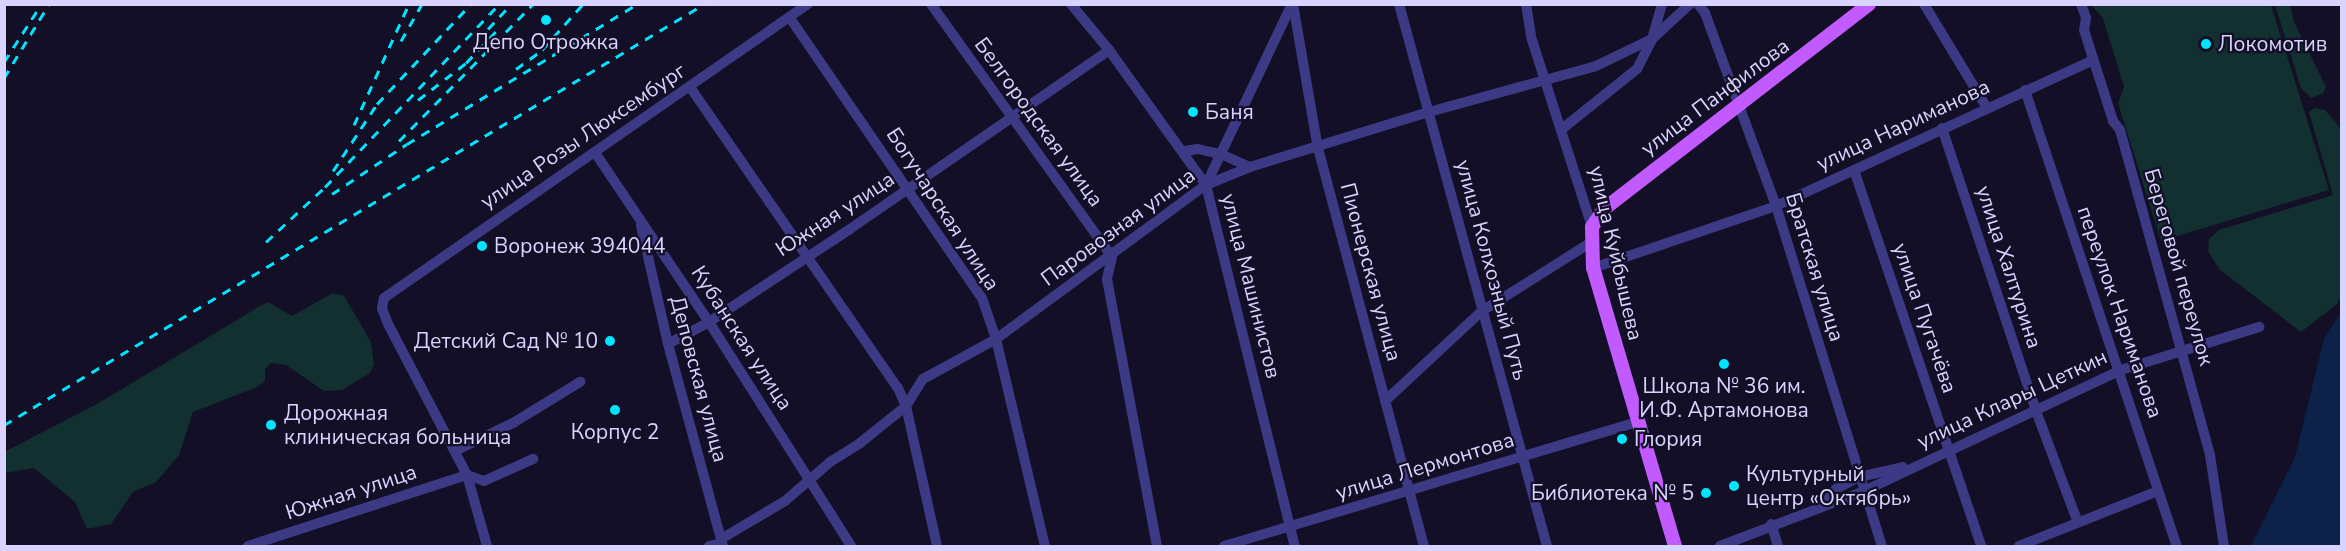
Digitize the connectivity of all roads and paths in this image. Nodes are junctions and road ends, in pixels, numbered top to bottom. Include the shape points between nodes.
1 (808, 4) edge
2 (931, 4) edge
3 (1071, 4) edge
4 (1293, 4) edge
5 (1400, 4) edge
6 (1526, 4) edge
7 (1662, 4) edge
8 (1690, 4) edge
9 (1869, 4) edge
10 (1924, 4) edge
11 (2081, 4) edge
12 (1704, 7) edge
13 (790, 18) junction
14 (1652, 39) junction
15 (1109, 50) junction
16 (2093, 60) junction
17 (1545, 81) junction
18 (690, 87) junction
19 (2025, 90) junction
20 (1738, 107) junction
21 (1987, 108) junction
22 (1429, 112) junction
23 (1011, 119) junction
24 (1942, 128) junction
25 (1562, 129) junction
26 (1318, 148) junction
27 (1184, 151) junction
28 (596, 154) junction
29 (1222, 155) junction
30 (1250, 167) junction
31 (1854, 170) junction
32 (1206, 185) junction
33 (906, 190) junction
34 (1588, 205) junction
35 (1776, 206) junction
36 (1604, 209) junction
37 (640, 220) junction
38 (1592, 227) junction
39 (1590, 243) junction
40 (807, 255) junction
41 (1112, 257) junction
42 (1593, 268) junction
43 (1087, 275) junction
44 (1107, 279) junction
45 (1482, 311) junction
46 (709, 322) junction
47 (2259, 327) dead end
48 (996, 339) junction
49 (668, 344) junction
50 (2181, 348) junction
51 (2121, 370) junction
52 (580, 382) dead end
53 (1385, 401) junction
54 (906, 406) junction
55 (2036, 411) junction
56 (1637, 422) junction
57 (1950, 450) junction
58 (455, 451) junction
59 (1523, 456) junction
60 (533, 459) dead end
61 (1910, 467) junction
62 (467, 475) junction
63 (1859, 477) junction
64 (811, 482) junction
65 (1864, 491) junction
66 (2158, 491) junction
67 (1409, 492) junction
68 (1822, 506) junction
69 (2077, 520) junction
70 (1771, 524) junction
71 (1290, 527) junction
72 (722, 543) edge
73 (248, 546) edge
74 (487, 546) edge
75 (709, 546) edge
76 (851, 546) edge
77 (937, 546) edge
78 (1045, 546) edge
79 (1157, 546) edge
80 (1224, 546) edge
81 (1295, 546) edge
82 (1424, 546) edge
83 (1547, 546) edge
84 (1675, 546) edge
85 (1720, 546) edge
86 (1778, 546) edge
87 (1882, 546) edge
88 (1981, 546) edge
89 (2019, 546) edge
90 (2177, 546) edge
91 (2224, 546) edge

1 - 13 street, улица Розы Люксембург
2 - 23 street, Белгородская улица
3 - 15 street, улица Машинистов
4 - 26 street, Пионерская улица
4 - 29 street
5 - 22 street, улица Колхозный Путь
6 - 17 street, улица Куйбышева
7 - 14 street
8 - 14 street, Паровозная улица
9 - 20 main road, улица Панфилова
10 - 21 street
11 - 16 street, Береговой переулок
12 - 20 street, Братская улица
13 - 18 street, улица Розы Люксембург
13 - 33 street, Богучарская улица
14 - 17 street, Паровозная улица via 1596,66
14 - 25 street via 1636,69
15 - 23 street, Южная улица
15 - 27 street, улица Машинистов
16 - 19 street, улица Нариманова
16 - 50 street, Береговой переулок via 2113,122 2120,130
17 - 22 street, Паровозная улица
17 - 25 street, улица Куйбышева
18 - 28 street, улица Розы Люксембург
18 - 40 street
19 - 21 street, улица Нариманова
19 - 51 street, переулок Нариманова
20 - 35 street, Братская улица
20 - 36 main road, улица Панфилова
21 - 24 street, улица Нариманова
22 - 26 street, Паровозная улица
22 - 45 street, улица Колхозный Путь
23 - 33 street, Южная улица
23 - 41 street, Белгородская улица
24 - 31 street, улица Нариманова
24 - 55 street, улица Халтурина
25 - 34 street, улица Куйбышева
26 - 30 street, Паровозная улица
26 - 53 street, Пионерская улица
27 - 29 street via 1198,149
27 - 32 street, улица Машинистов
28 - 37 street, Кубанская улица
28 - 58 street, улица Розы Люксембург via 394,288 382,302 388,324
29 - 30 street
29 - 32 street
30 - 32 street, Паровозная улица
31 - 35 street, улица Нариманова
31 - 57 street, улица Пугачёва
32 - 41 street, Паровозная улица
32 - 71 street, улица Машинистов
33 - 40 street, Южная улица
33 - 48 street, Богучарская улица via 981,298
34 - 36 street
34 - 38 street, улица Куйбышева
35 - 42 street, улица Нариманова
35 - 63 street, Братская улица
36 - 38 main road, улица Панфилова
37 - 46 street, Кубанская улица
37 - 49 street, Деповская улица
38 - 39 main road, улица Куйбышева
39 - 42 main road, улица Куйбышева
39 - 45 street
40 - 46 street, Южная улица
40 - 54 street
41 - 43 street, Паровозная улица
41 - 44 street
42 - 56 main road, улица Куйбышева
43 - 44 street
43 - 48 street, Паровозная улица
44 - 79 street
45 - 53 street
45 - 59 street, улица Колхозный Путь
46 - 49 street, Южная улица
46 - 64 street, Кубанская улица
47 - 50 street, улица Клары Цеткин
48 - 54 street, Паровозная улица via 923,379
48 - 78 street, Богучарская улица
49 - 72 street, Деповская улица
50 - 51 street, улица Клары Цеткин
50 - 91 street, Береговой переулок via 2210,455
51 - 55 street, улица Клары Цеткин
51 - 66 street, переулок Нариманова
52 - 58 street via 513,423
53 - 67 street, Пионерская улица
54 - 64 street, Паровозная улица via 830,462
54 - 77 street
55 - 57 street, улица Клары Цеткин
55 - 69 street, улица Халтурина
56 - 59 street, улица Лермонтова
56 - 84 main road, улица Куйбышева
57 - 61 street, улица Клары Цеткин
57 - 88 street, улица Пугачёва
58 - 62 street
59 - 67 street, улица Лермонтова
59 - 83 street, улица Колхозный Путь
60 - 62 street via 484,481
61 - 63 street
61 - 65 street, улица Клары Цеткин
62 - 73 street, Южная улица
62 - 74 street
63 - 65 street, Братская улица
63 - 68 street via 1836,489
64 - 72 street, Паровозная улица
64 - 76 street, Кубанская улица
65 - 68 street, улица Клары Цеткин
65 - 87 street, Братская улица
66 - 69 street
66 - 90 street, переулок Нариманова
67 - 71 street, улица Лермонтова
67 - 82 street, Пионерская улица
68 - 70 street, улица Клары Цеткин
69 - 89 street
70 - 85 street, улица Клары Цеткин
70 - 86 street
71 - 80 street, улица Лермонтова
71 - 81 street, улица Машинистов
72 - 75 street, Паровозная улица

